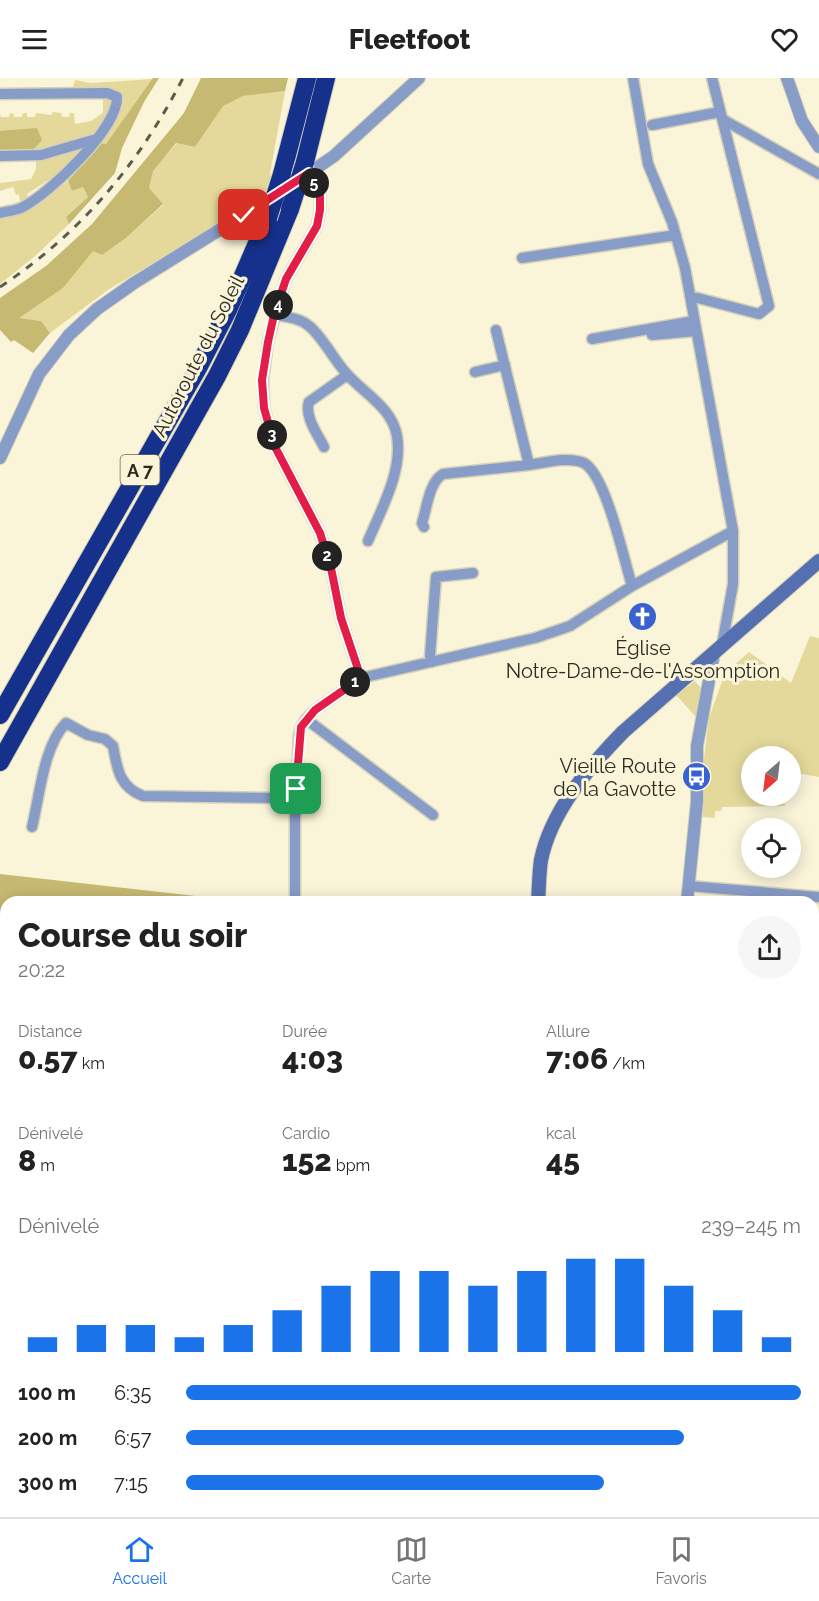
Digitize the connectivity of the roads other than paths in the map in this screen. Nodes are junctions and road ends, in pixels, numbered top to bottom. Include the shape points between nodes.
1 (307, 78) edge
2 (326, 78) edge
3 (419, 78) edge
4 (633, 78) edge
5 (712, 78) edge
6 (788, 78) edge
7 (0, 94) edge
8 (721, 116) junction
9 (652, 125) dead end
10 (97, 139) junction
11 (819, 147) edge
12 (0, 156) edge
13 (307, 168) junction
14 (819, 174) edge
15 (0, 213) edge
16 (676, 236) junction
17 (522, 258) dead end
18 (690, 298) junction
19 (274, 315) junction
20 (742, 315) dead end
21 (695, 326) junction
22 (496, 330) dead end
23 (597, 341) dead end
24 (505, 365) junction
25 (475, 372) dead end
26 (347, 375) junction
27 (324, 447) dead end
28 (0, 458) edge
29 (528, 465) junction
30 (424, 527) dead end
31 (733, 531) junction
32 (368, 541) dead end
33 (819, 561) edge
34 (473, 573) dead end
35 (632, 586) junction
36 (718, 649) junction
37 (432, 662) junction
38 (701, 664) junction
39 (361, 678) junction
40 (707, 687) junction
41 (0, 715) edge
42 (306, 719) junction
43 (0, 762) edge
44 (296, 789) junction
45 (433, 815) dead end
46 (32, 827) dead end
47 (689, 886) junction
48 (295, 896) edge
49 (538, 896) edge
50 (688, 896) edge
51 (745, 896) edge

1 - 41 highway, Autoroute du Soleil / A 7, bridge via 268,219 229,308
2 - 13 highway, Autoroute du Soleil / A 7
3 - 13 street via 334,156
4 - 16 street via 648,164
5 - 8 street
6 - 11 street via 802,121
7 - 10 street via 113,94 118,104
8 - 9 street
8 - 14 street
8 - 18 street via 769,306 759,314
10 - 12 street via 41,154
10 - 15 street via 65,176 22,208
13 - 19 street via 320,195 317,226 286,279
13 - 28 street via 97,309 69,335 39,374
13 - 43 highway, Autoroute du Soleil / A 7, bridge via 245,320 217,376
16 - 17 street
16 - 18 street
18 - 20 street
18 - 21 street
19 - 26 street via 291,317 309,326
19 - 39 street via 262,380 264,408 275,447 320,533
21 - 23 street
21 - 31 street
22 - 24 street
24 - 25 street
24 - 29 street
26 - 27 street via 307,406
26 - 32 street via 388,414 397,435 398,460
29 - 30 street via 443,474 433,486
29 - 35 street via 569,461 583,463 593,471 603,488
31 - 35 street
31 - 36 street via 733,584
33 - 36 main road
34 - 37 street via 436,577
35 - 37 street via 570,626
36 - 38 main road
36 - 40 street
37 - 39 street
38 - 40 street
38 - 49 main road via 623,732 563,807 541,861
39 - 42 street
40 - 47 street via 697,747 697,801
42 - 44 street via 299,735
42 - 45 street
44 - 46 street via 279,798 138,795 120,777 110,742 66,723 45,759
44 - 48 street
47 - 50 street
47 - 51 street

